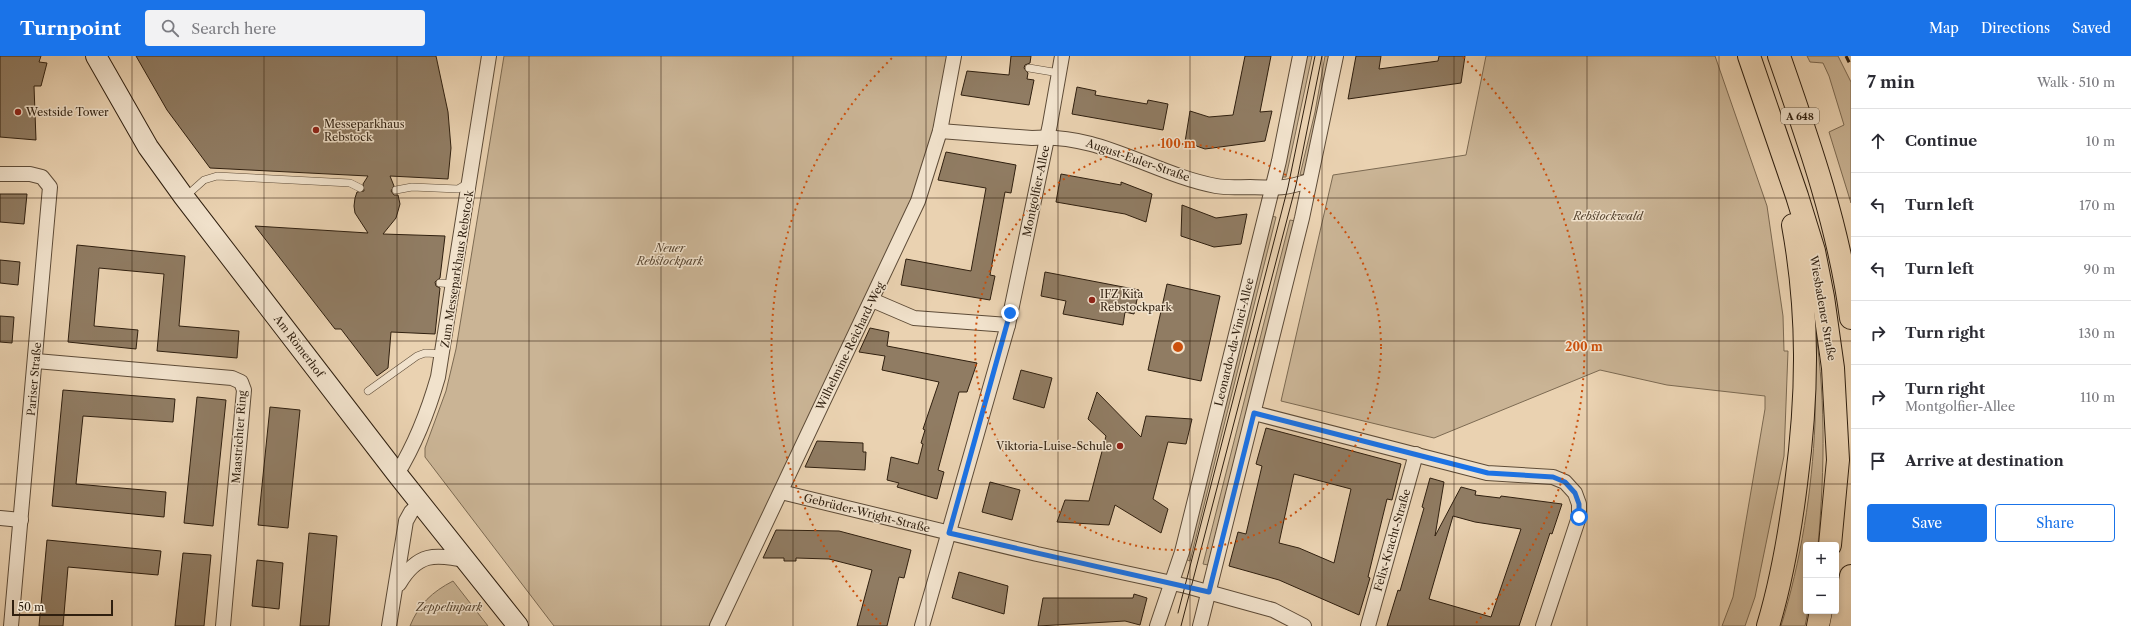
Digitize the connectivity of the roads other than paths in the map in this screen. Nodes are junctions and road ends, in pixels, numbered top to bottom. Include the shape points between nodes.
1 (96, 56) edge
2 (489, 56) edge
3 (1062, 56) edge
4 (1300, 56) edge
5 (1336, 56) edge
6 (1749, 56) edge
7 (1779, 56) edge
8 (953, 61) edge
9 (1030, 68) dead end
10 (1059, 73) junction
11 (940, 131) junction
12 (1047, 136) junction
13 (1780, 147) junction
14 (0, 174) edge
15 (1820, 176) junction
16 (471, 180) junction
17 (1309, 181) junction
18 (360, 188) dead end
19 (1272, 189) junction
20 (396, 190) dead end
21 (184, 197) junction
22 (1851, 235) edge
23 (440, 282) dead end
24 (454, 284) junction
25 (872, 300) junction
26 (1851, 318) edge
27 (1008, 325) junction
28 (443, 354) junction
29 (36, 361) junction
30 (368, 392) dead end
31 (1254, 413) junction
32 (1416, 454) junction
33 (397, 474) junction
34 (781, 492) junction
35 (421, 502) junction
36 (0, 518) edge
37 (21, 520) junction
38 (949, 533) junction
39 (1830, 542) edge
40 (468, 561) junction
41 (1851, 576) edge
42 (1171, 582) junction
43 (396, 590) junction
44 (1209, 592) junction
45 (1820, 614) edge
46 (11, 626) edge
47 (223, 626) edge
48 (389, 626) edge
49 (518, 626) edge
50 (717, 626) edge
51 (922, 626) edge
52 (1157, 626) edge
53 (1200, 626) edge
54 (1304, 626) edge
55 (1368, 626) edge
56 (1543, 626) edge
57 (1768, 626) edge
58 (1818, 626) edge
59 (1841, 626) edge

1 - 21 main road, Am Römerhof via 148,147
2 - 16 street, Zum Messeparkhaus Rebstock
3 - 10 street, Montgolfier-Allee
4 - 19 street, Leonardo-da-Vinci-Allee
5 - 17 street
6 - 13 highway, Wiesbadener Straße / A 648
7 - 15 highway, A 648
8 - 11 street, Wilhelmine-Reichard-Weg
9 - 10 lane
10 - 12 street, Montgolfier-Allee
11 - 12 street, August-Euler-Straße via 1032,138
11 - 25 street, Wilhelmine-Reichard-Weg via 925,182
12 - 19 street, August-Euler-Straße via 1087,141 1203,183
12 - 27 street, Montgolfier-Allee
13 - 39 highway, Wiesbadener Straße / A 648 via 1814,251 1834,368 1838,460
13 - 57 highway via 1804,296 1806,365 1803,434 1792,516 1784,563
14 - 29 street, Pariser Straße via 30,174 42,177 50,187
15 - 22 highway
15 - 26 highway, A 648 via 1837,239
16 - 20 lane via 458,189 412,187
16 - 24 street, Zum Messeparkhaus Rebstock
17 - 19 street, August-Euler-Straße
17 - 31 street
18 - 21 lane via 350,184 217,176 204,180
19 - 42 street, Leonardo-da-Vinci-Allee via 1182,552
21 - 33 main road, Am Römerhof
23 - 24 lane
24 - 28 street, Zum Messeparkhaus Rebstock
25 - 27 street via 914,318
25 - 34 street, Wilhelmine-Reichard-Weg
27 - 38 street, Montgolfier-Allee
28 - 30 lane via 425,353 417,356
28 - 33 street, Zum Messeparkhaus Rebstock via 429,408 413,447
29 - 37 street, Pariser Straße
29 - 47 street, Maastrichter Ring via 232,378 241,382 244,390
31 - 32 street
31 - 44 street
32 - 55 street, Felix-Kracht-Straße
32 - 56 street via 1488,473 1553,477 1565,482 1575,493 1579,504 1579,517
33 - 35 main road, Am Römerhof
34 - 38 street, Gebrüder-Wright-Straße
34 - 50 street, Wilhelmine-Reichard-Weg
35 - 40 main road, Am Römerhof
35 - 43 street via 406,521
36 - 37 street
37 - 46 street, Pariser Straße
38 - 42 street, Gebrüder-Wright-Straße
38 - 51 street, Montgolfier-Allee
40 - 43 street via 443,556 424,558 408,570
40 - 49 main road, Am Römerhof
41 - 59 highway
42 - 44 street, Gebrüder-Wright-Straße
42 - 52 street, Leonardo-da-Vinci-Allee
43 - 48 street
44 - 53 street
44 - 54 street, Gebrüder-Wright-Straße via 1273,610
45 - 58 highway

